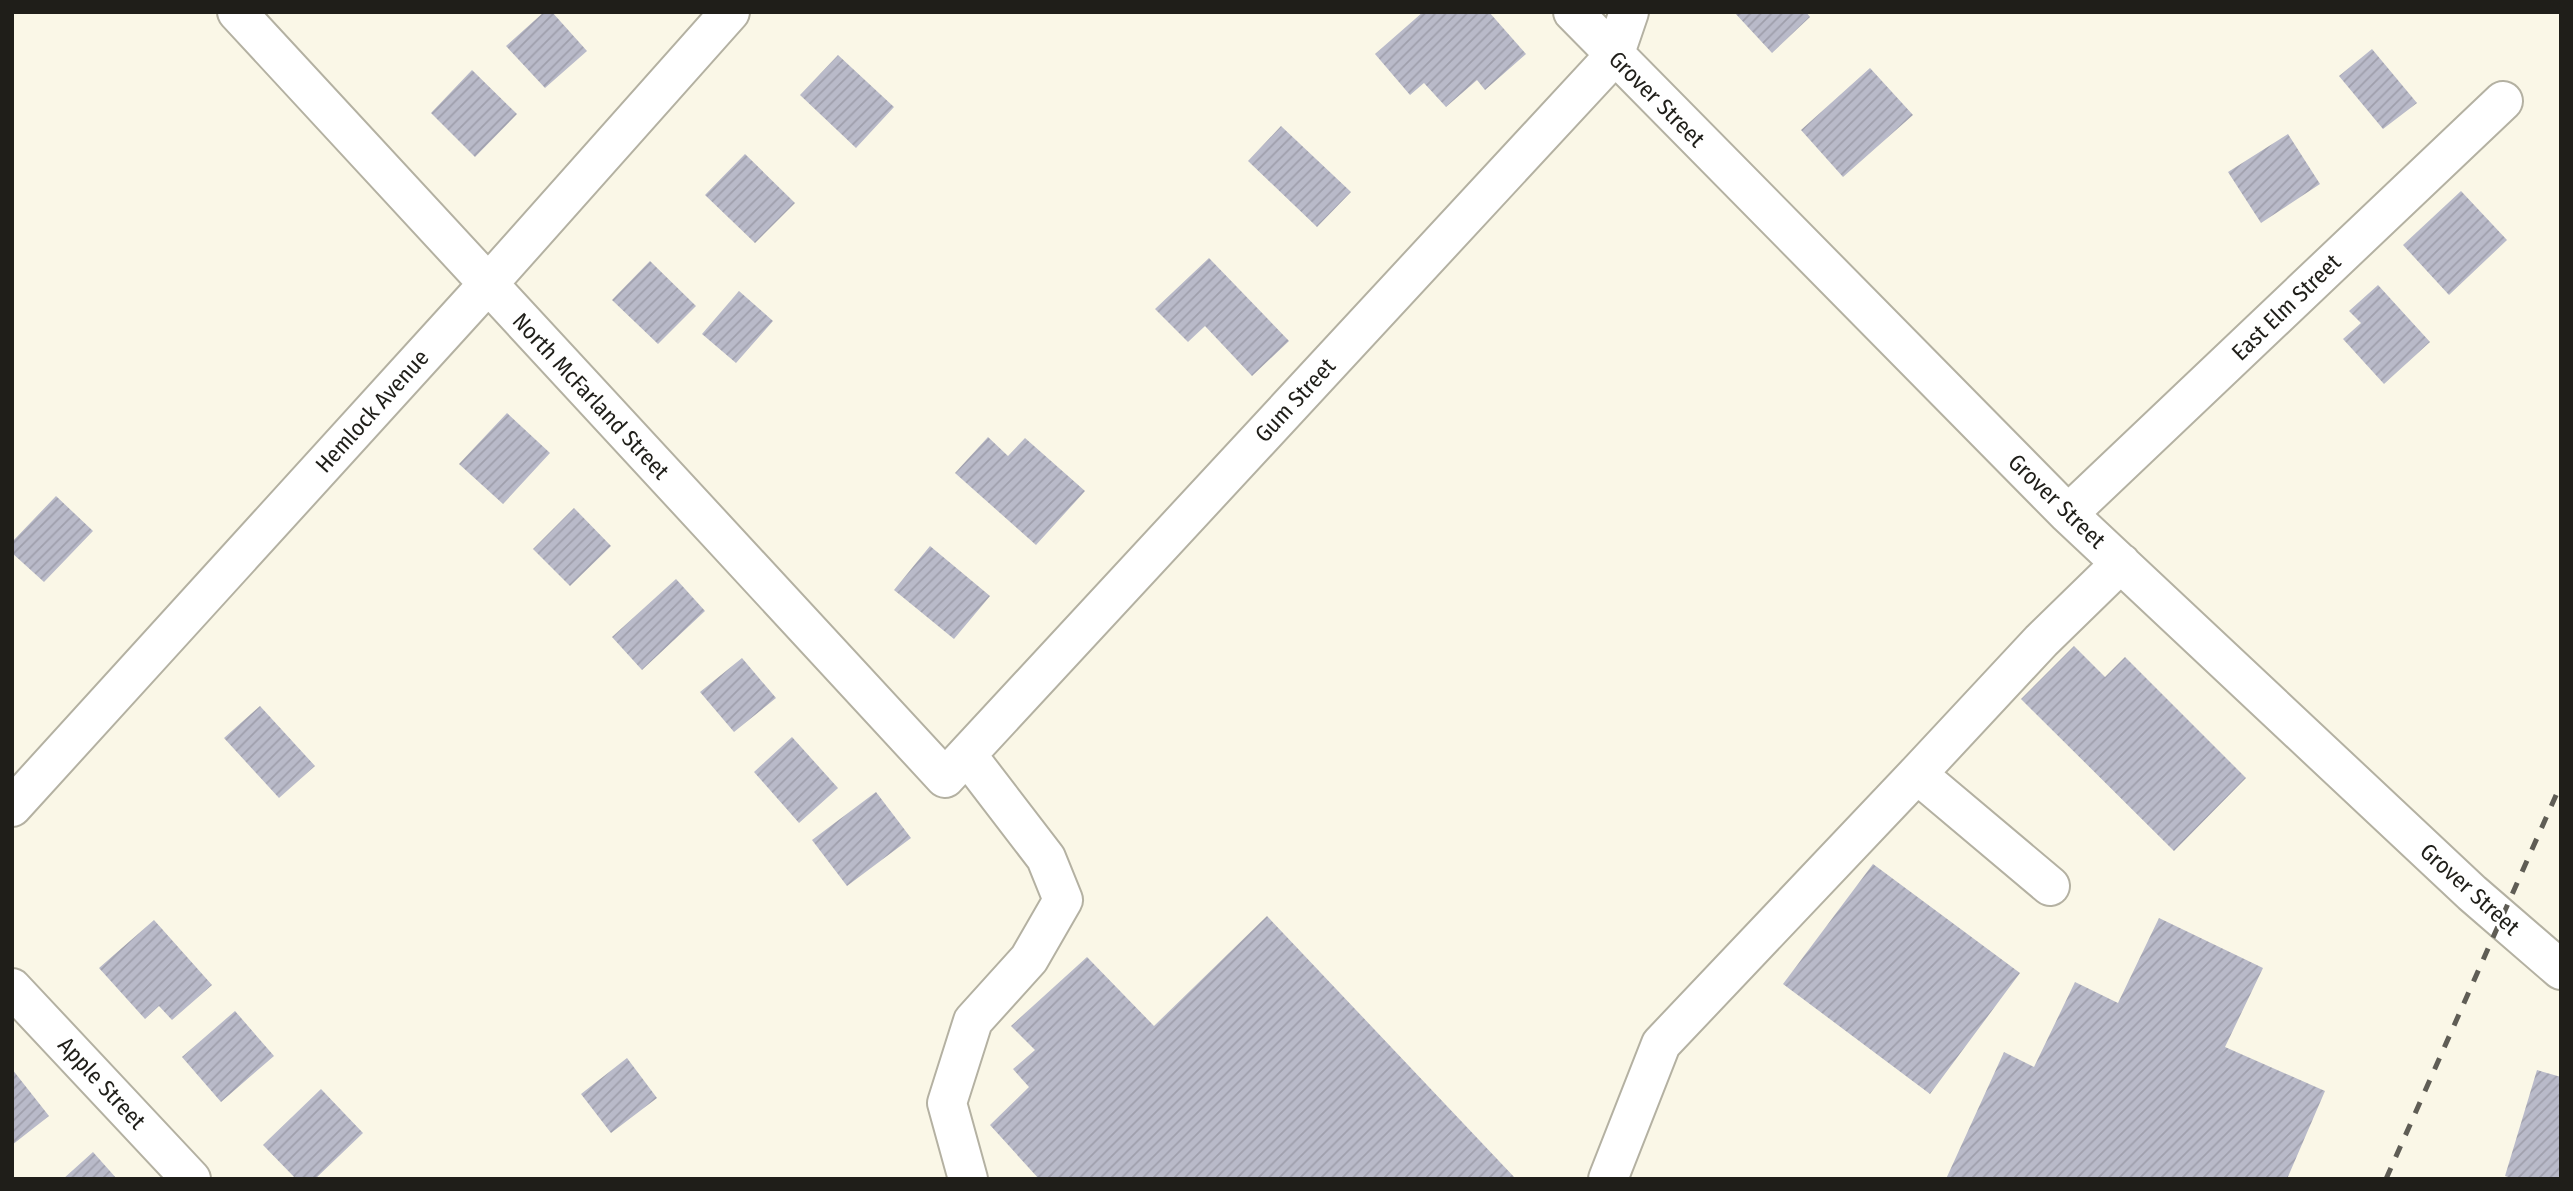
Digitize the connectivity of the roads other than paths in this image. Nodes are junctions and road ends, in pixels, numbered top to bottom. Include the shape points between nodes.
1 (237, 12) edge
2 (730, 12) edge
3 (1573, 12) edge
4 (1629, 12) edge
5 (1614, 56) junction
6 (2503, 101) dead end
7 (488, 284) junction
8 (2068, 514) junction
9 (2121, 563) junction
10 (956, 766) junction
11 (1917, 774) junction
12 (12, 807) edge
13 (2050, 886) dead end
14 (2561, 970) edge
15 (12, 988) edge
16 (191, 1179) edge
17 (968, 1179) edge
18 (1608, 1179) edge

1 - 7 street, North McFarland Street
2 - 7 street, Hemlock Avenue
3 - 5 street, Grover Street
4 - 5 street, Gum Street
5 - 8 street, Grover Street
5 - 10 street, Gum Street
6 - 8 street, East Elm Street
7 - 10 street, North McFarland Street
7 - 12 street, Hemlock Avenue
8 - 9 street, Grover Street
9 - 11 street
9 - 14 street, Grover Street via 2472,893
10 - 17 street, North McFarland Street via 1046,858 1063,900 1029,960 974,1021 947,1103
11 - 13 street
11 - 18 street via 1661,1044
15 - 16 street, Apple Street

